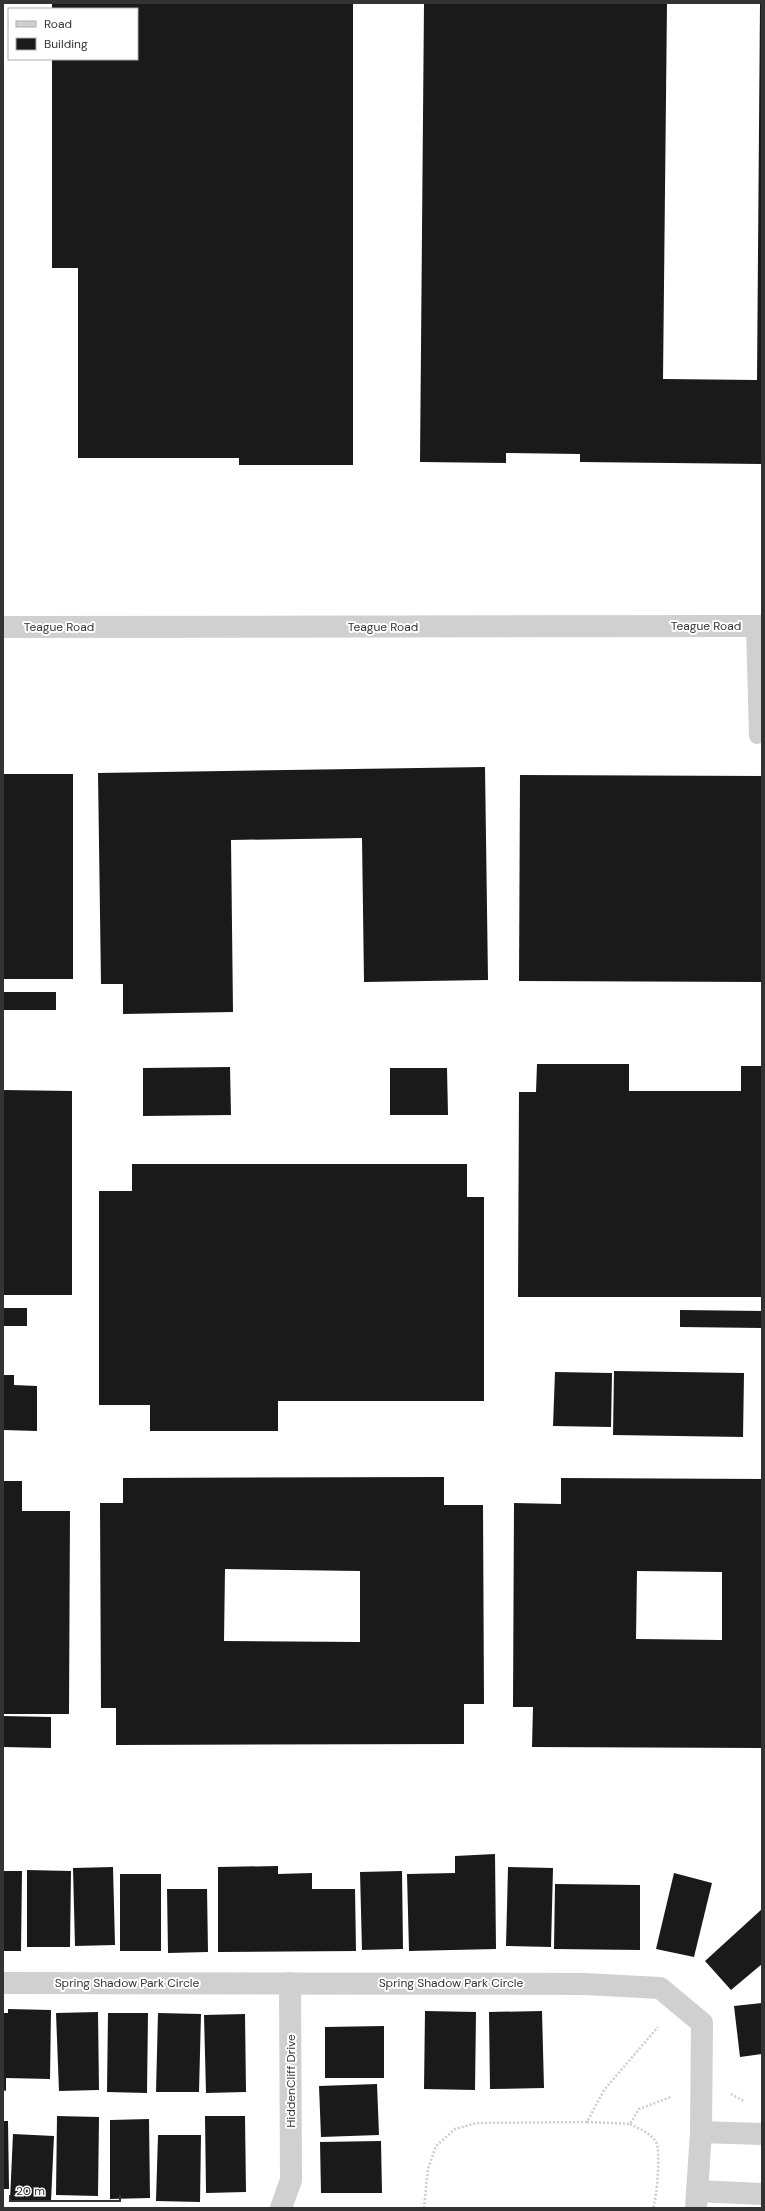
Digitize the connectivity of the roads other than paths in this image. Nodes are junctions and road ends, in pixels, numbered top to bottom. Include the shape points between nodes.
1 (758, 626) edge
2 (3, 627) edge
3 (757, 736) dead end
4 (290, 1982) junction
5 (3, 1983) edge
6 (701, 2132) junction
7 (762, 2134) edge
8 (762, 2194) edge
9 (697, 2199) edge
10 (281, 2208) edge

1 - 2 street, Teague Road
1 - 3 lane
4 - 5 street, Spring Shadow Park Circle
4 - 6 street, Spring Shadow Park Circle via 584,1984 660,1988 702,2023
4 - 10 street, HiddenCliff Drive via 291,2180
6 - 7 street
6 - 9 street, Spring Shadow Park Circle
8 - 9 street

